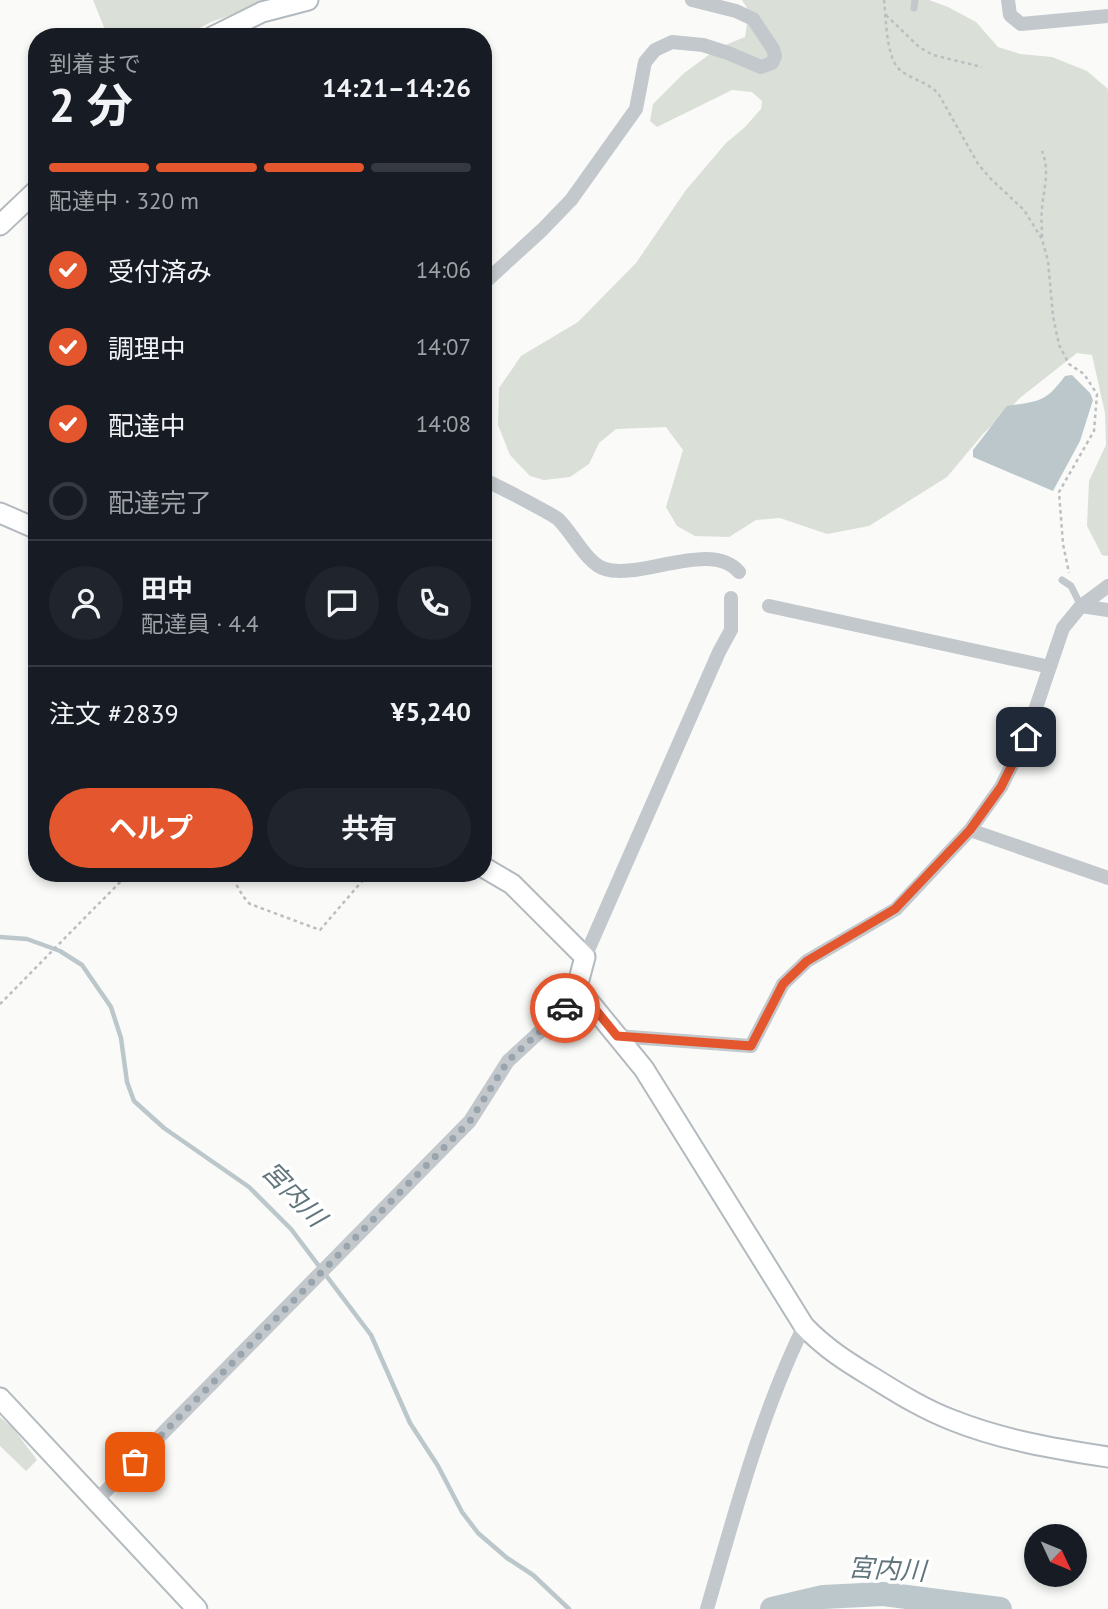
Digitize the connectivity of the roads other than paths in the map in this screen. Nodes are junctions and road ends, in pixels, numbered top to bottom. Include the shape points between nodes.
1 (308, 0) edge
2 (692, 0) edge
3 (1008, 0) edge
4 (1108, 16) edge
5 (230, 28) edge
6 (28, 199) edge
7 (0, 225) edge
8 (492, 276) edge
9 (492, 485) edge
10 (0, 513) edge
11 (28, 525) edge
12 (739, 572) dead end
13 (1062, 580) dead end
14 (1108, 586) edge
15 (731, 598) dead end
16 (769, 606) dead end
17 (1082, 606) junction
18 (1108, 610) edge
19 (1050, 667) junction
20 (970, 830) junction
21 (492, 872) edge
22 (1108, 878) edge
23 (585, 957) junction
24 (582, 993) junction
25 (617, 1036) junction
26 (804, 1326) junction
27 (0, 1398) edge
28 (1108, 1457) edge
29 (96, 1501) junction
30 (197, 1609) edge
31 (707, 1609) edge

1 - 5 street via 262,12
2 - 8 street via 753,19 773,48 772,63 761,67 703,45 672,42 655,50 645,62 636,109 577,192
3 - 4 street via 1010,15 1021,24
6 - 7 street
9 - 12 street via 549,512 596,565 605,569 717,560 730,563
10 - 11 street
13 - 17 lane
14 - 17 street
15 - 23 street via 731,630
16 - 19 street
17 - 18 street
17 - 19 street via 1063,628
19 - 20 street via 1026,737 1001,787
20 - 22 street
20 - 25 street via 895,909 807,961 783,984 751,1046
21 - 23 street via 512,884
23 - 24 street via 577,987
24 - 25 street
24 - 29 street via 508,1061 470,1121
25 - 26 street via 644,1069
26 - 28 street via 846,1363 953,1421 1042,1447
26 - 31 street via 758,1437
27 - 29 street
29 - 30 street

